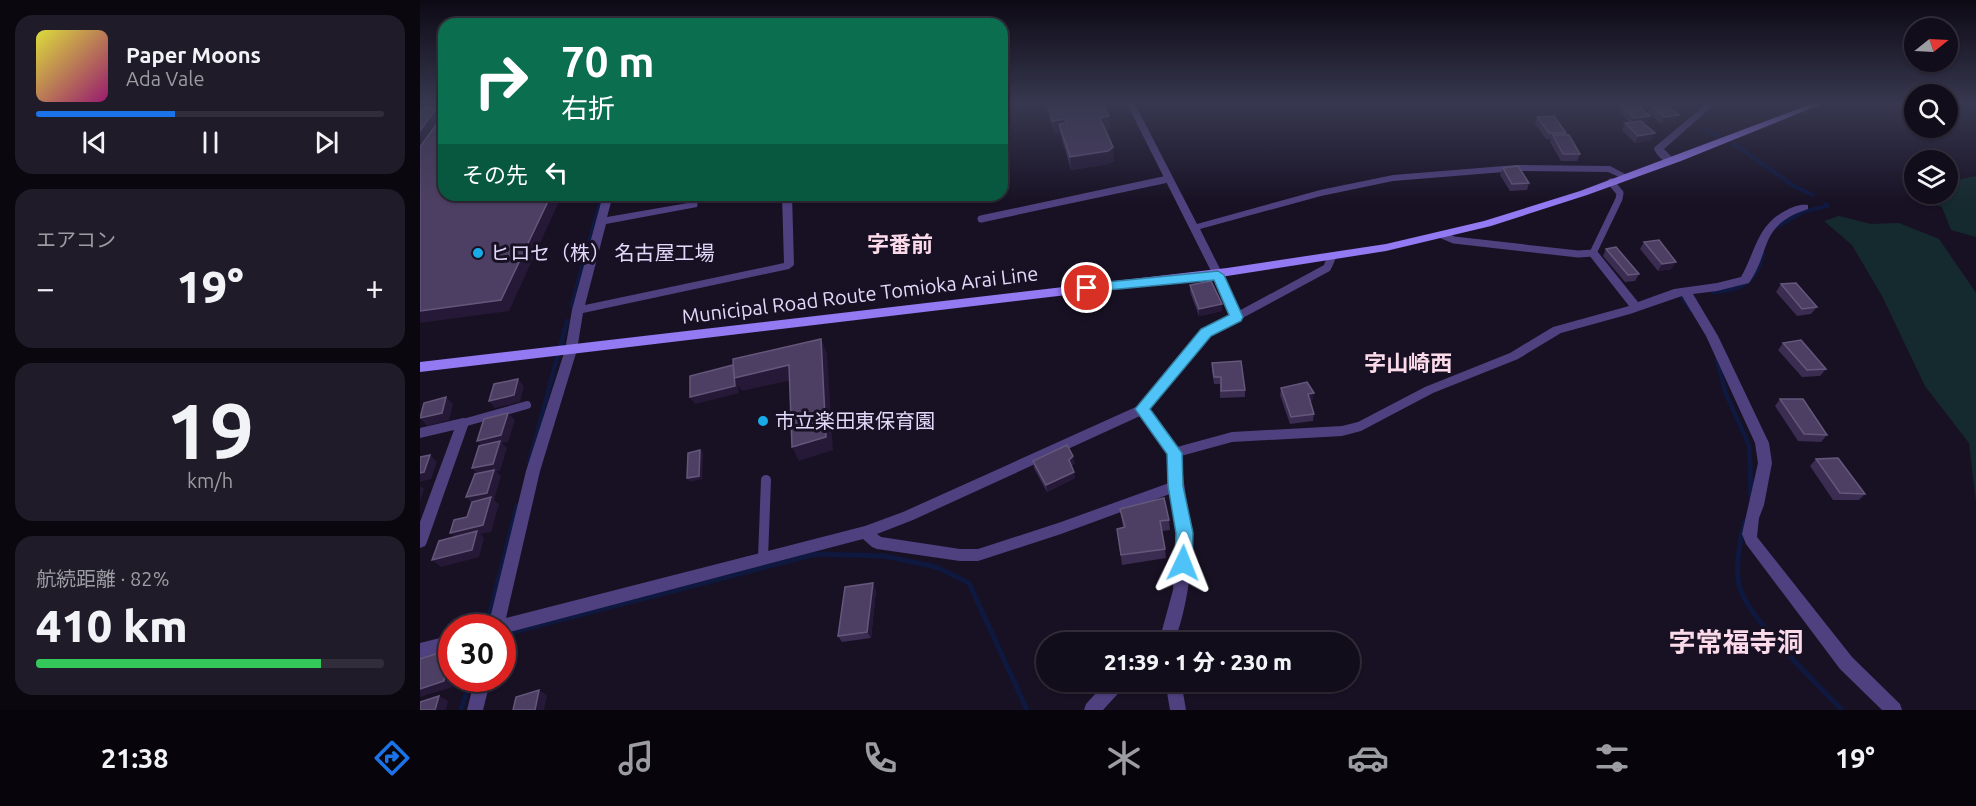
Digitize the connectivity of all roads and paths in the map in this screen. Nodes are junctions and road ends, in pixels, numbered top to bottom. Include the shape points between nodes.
1 (1147, 137) edge
2 (1672, 137) edge
3 (1730, 137) edge
4 (1670, 160) junction
5 (1626, 177) junction
6 (1168, 179) junction
7 (1611, 182) junction
8 (607, 201) edge
9 (693, 201) edge
10 (787, 201) edge
11 (1804, 207) dead end
12 (981, 219) dead end
13 (602, 220) junction
14 (1193, 228) junction
15 (1442, 235) junction
16 (1593, 254) junction
17 (1332, 258) junction
18 (1218, 275) junction
19 (1685, 291) junction
20 (1635, 306) junction
21 (578, 310) junction
22 (1236, 317) junction
23 (571, 350) junction
24 (420, 367) edge
25 (527, 405) dead end
26 (1142, 409) junction
27 (463, 423) junction
28 (420, 433) edge
29 (1174, 453) junction
30 (766, 480) dead end
31 (1176, 486) junction
32 (866, 532) junction
33 (420, 542) edge
34 (763, 558) junction
35 (501, 614) edge
36 (516, 622) edge
37 (1169, 632) edge
38 (438, 646) edge
39 (420, 651) edge
40 (480, 692) edge
41 (1108, 692) edge
42 (1175, 692) edge
43 (475, 710) edge
44 (1092, 710) edge
45 (1178, 710) edge
46 (1894, 710) edge

1 - 6 street
2 - 4 street via 1659,148
3 - 4 street, Municipal Road Route Tomioka Arai Line
4 - 5 street, Municipal Road Route Tomioka Arai Line
5 - 7 street, Municipal Road Route Tomioka Arai Line
5 - 14 street via 1610,169 1516,168 1393,178 1320,193
6 - 12 lane
6 - 14 street
7 - 15 street, Municipal Road Route Tomioka Arai Line via 1528,212
7 - 16 lane via 1620,193 1619,199
8 - 13 street
9 - 13 street via 693,205
10 - 21 street via 789,265
11 - 19 street via 1773,223 1744,280
13 - 21 street
14 - 18 street
15 - 16 lane via 1480,243
15 - 17 street, Municipal Road Route Tomioka Arai Line
16 - 20 street
17 - 18 street, Municipal Road Route Tomioka Arai Line
17 - 22 lane via 1327,268
18 - 22 street
18 - 23 street, Municipal Road Route Tomioka Arai Line
19 - 20 street
19 - 46 street via 1712,336 1762,443 1765,464 1749,534 1751,540 1846,663
20 - 29 street via 1557,330 1514,356 1429,390 1361,426 1342,431 1232,437
21 - 23 street
22 - 26 street via 1206,332
23 - 24 street, Municipal Road Route Tomioka Arai Line
23 - 35 street via 533,471
25 - 27 lane
26 - 29 street
26 - 32 street
27 - 28 street
27 - 33 street
29 - 31 street
30 - 34 lane
31 - 32 street via 978,555 877,543
31 - 37 street via 1184,533 1183,563 1181,590
32 - 34 street
34 - 36 street
38 - 39 street
40 - 43 street
41 - 44 street
42 - 45 street

